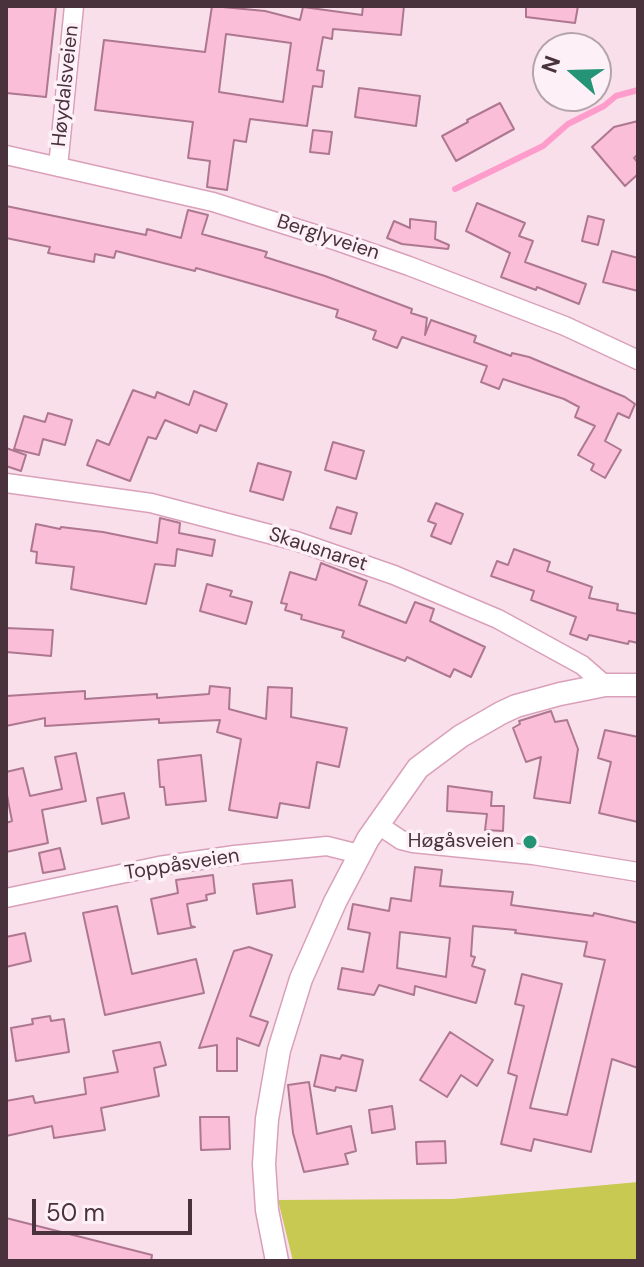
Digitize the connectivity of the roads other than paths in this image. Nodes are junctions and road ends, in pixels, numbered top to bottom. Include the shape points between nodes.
1 (74, 6) edge
2 (6, 155) edge
3 (58, 167) junction
4 (638, 360) edge
5 (6, 483) edge
6 (605, 685) junction
7 (638, 685) edge
8 (377, 824) junction
9 (359, 854) junction
10 (638, 872) edge
11 (6, 898) edge
12 (277, 1261) edge

1 - 3 street, Høydalsveien
2 - 3 street, Berglyveien
3 - 4 street, Berglyveien via 224,205 364,250 565,326
5 - 6 street, Skausnaret via 151,503 296,541 498,619 582,665
6 - 7 street
6 - 8 street via 516,706 461,736 418,768
8 - 9 street
8 - 10 street via 413,843
9 - 11 street, Toppåsveien via 327,846 235,855
9 - 12 street via 294,996 279,1050 264,1164

